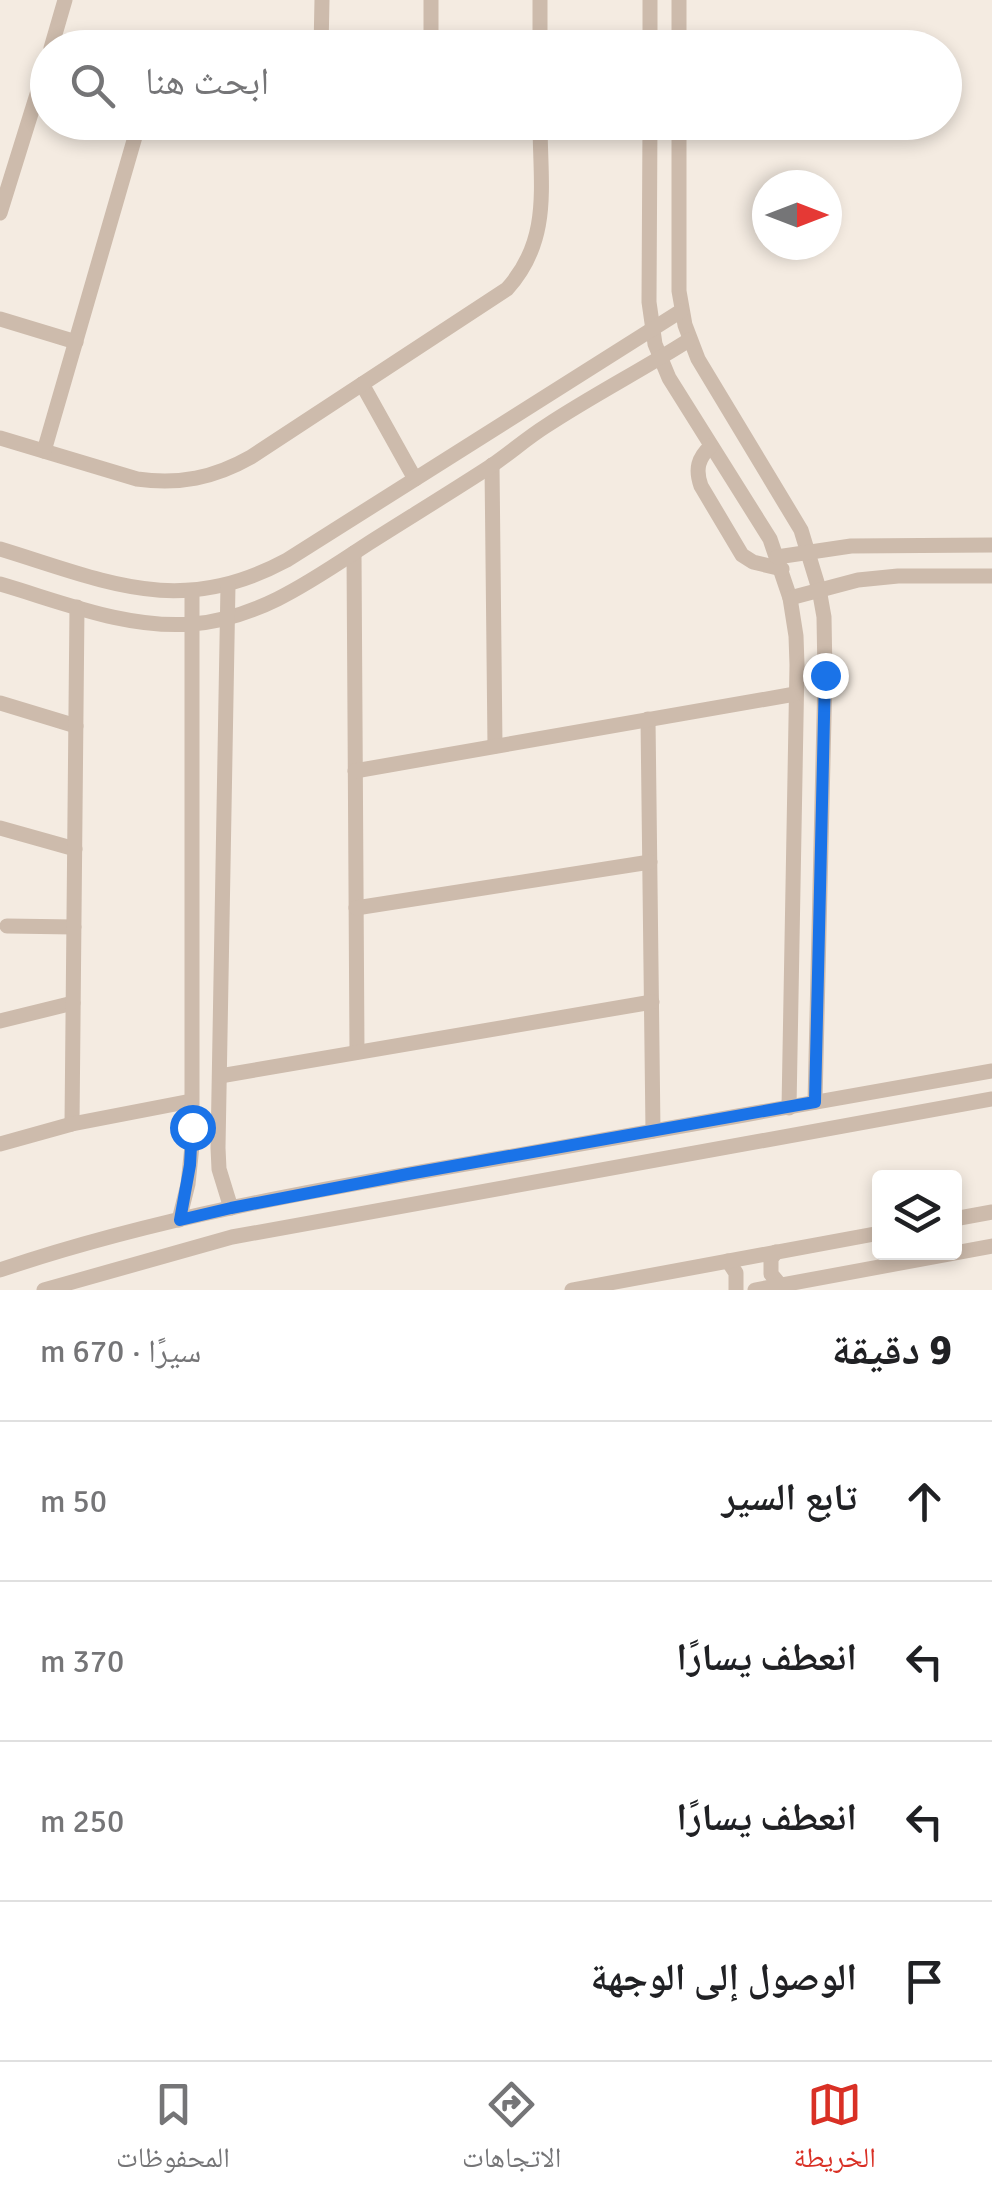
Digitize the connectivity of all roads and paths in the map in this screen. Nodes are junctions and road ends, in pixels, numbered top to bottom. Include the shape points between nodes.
1 (65, 0) edge
2 (322, 0) edge
3 (431, 0) edge
4 (540, 0) edge
5 (650, 0) edge
6 (679, 0) edge
7 (56, 30) edge
8 (321, 30) edge
9 (431, 30) edge
10 (540, 30) edge
11 (650, 30) edge
12 (679, 30) edge
13 (30, 118) edge
14 (29, 121) joint
15 (132, 140) edge
16 (540, 140) edge
17 (650, 140) edge
18 (679, 140) edge
19 (0, 213) edge
20 (682, 311) junction
21 (0, 319) edge
22 (652, 329) junction
23 (689, 340) junction
24 (76, 342) junction
25 (660, 358) junction
26 (362, 384) junction
27 (0, 438) edge
28 (712, 446) junction
29 (44, 451) junction
30 (492, 464) junction
31 (415, 479) junction
32 (992, 545) edge
33 (0, 549) edge
34 (809, 550) junction
35 (354, 554) junction
36 (780, 563) junction
37 (992, 576) edge
38 (0, 584) edge
39 (228, 585) junction
40 (819, 589) junction
41 (192, 591) junction
42 (790, 598) junction
43 (77, 607) junction
44 (228, 618) junction
45 (192, 624) junction
46 (796, 694) junction
47 (0, 703) edge
48 (648, 719) junction
49 (76, 726) junction
50 (495, 746) junction
51 (355, 771) junction
52 (0, 828) edge
53 (75, 850) junction
54 (650, 862) junction
55 (356, 908) junction
56 (7, 926) dead end
57 (74, 927) junction
58 (652, 1002) junction
59 (73, 1004) junction
60 (0, 1021) edge
61 (357, 1052) junction
62 (992, 1071) edge
63 (220, 1076) junction
64 (992, 1099) edge
65 (192, 1101) junction
66 (815, 1102) junction
67 (789, 1108) junction
68 (72, 1124) junction
69 (653, 1131) junction
70 (0, 1144) edge
71 (231, 1208) junction
72 (992, 1212) edge
73 (962, 1218) edge
74 (180, 1220) junction
75 (872, 1234) edge
76 (992, 1246) edge
77 (776, 1252) junction
78 (728, 1261) junction
79 (0, 1270) edge
80 (781, 1286) junction
81 (44, 1290) edge
82 (572, 1290) edge
83 (736, 1290) edge
84 (755, 1290) edge

1 - 7 street
2 - 8 street
3 - 9 street
4 - 10 street
5 - 11 street
6 - 12 street
13 - 14 street
14 - 19 street
15 - 24 street
16 - 26 street via 540,224 520,274
17 - 22 street
18 - 20 street
20 - 22 street
20 - 23 street
21 - 24 street
22 - 25 street
22 - 31 street
23 - 25 street
23 - 34 street
24 - 29 street
25 - 28 street
25 - 30 street
26 - 29 street via 234,467 196,480 137,479
26 - 31 street
27 - 29 street
28 - 36 street
28 - 36 street via 698,464 701,486 742,555 767,568
30 - 35 street
30 - 50 street
31 - 39 street via 287,560
32 - 34 street
33 - 41 street via 128,587
34 - 36 street
34 - 40 street
35 - 44 street via 300,588
35 - 51 street
36 - 42 street
37 - 40 street via 898,576
38 - 43 street
39 - 41 street
39 - 44 street
40 - 42 street
40 - 66 street via 825,646
41 - 45 street
42 - 46 street
43 - 45 street via 125,620
43 - 49 street
44 - 45 street
44 - 63 street
45 - 65 street
46 - 48 street
46 - 67 street
47 - 49 street
48 - 50 street
48 - 54 street
49 - 53 street
50 - 51 street
51 - 55 street
52 - 53 street
53 - 57 street
54 - 55 street
54 - 58 street
55 - 61 street
56 - 57 street
57 - 59 street
58 - 61 street
58 - 69 street
59 - 60 street
59 - 68 street
61 - 63 street
62 - 66 street
63 - 71 street via 219,1169
64 - 81 street via 232,1237
65 - 68 street
65 - 74 street
66 - 67 street
67 - 69 street
68 - 70 street
69 - 71 street
71 - 74 street
72 - 73 street
74 - 79 street
75 - 77 street
76 - 80 street
77 - 78 street
77 - 80 street via 770,1266
78 - 82 street
78 - 83 street
80 - 84 street

